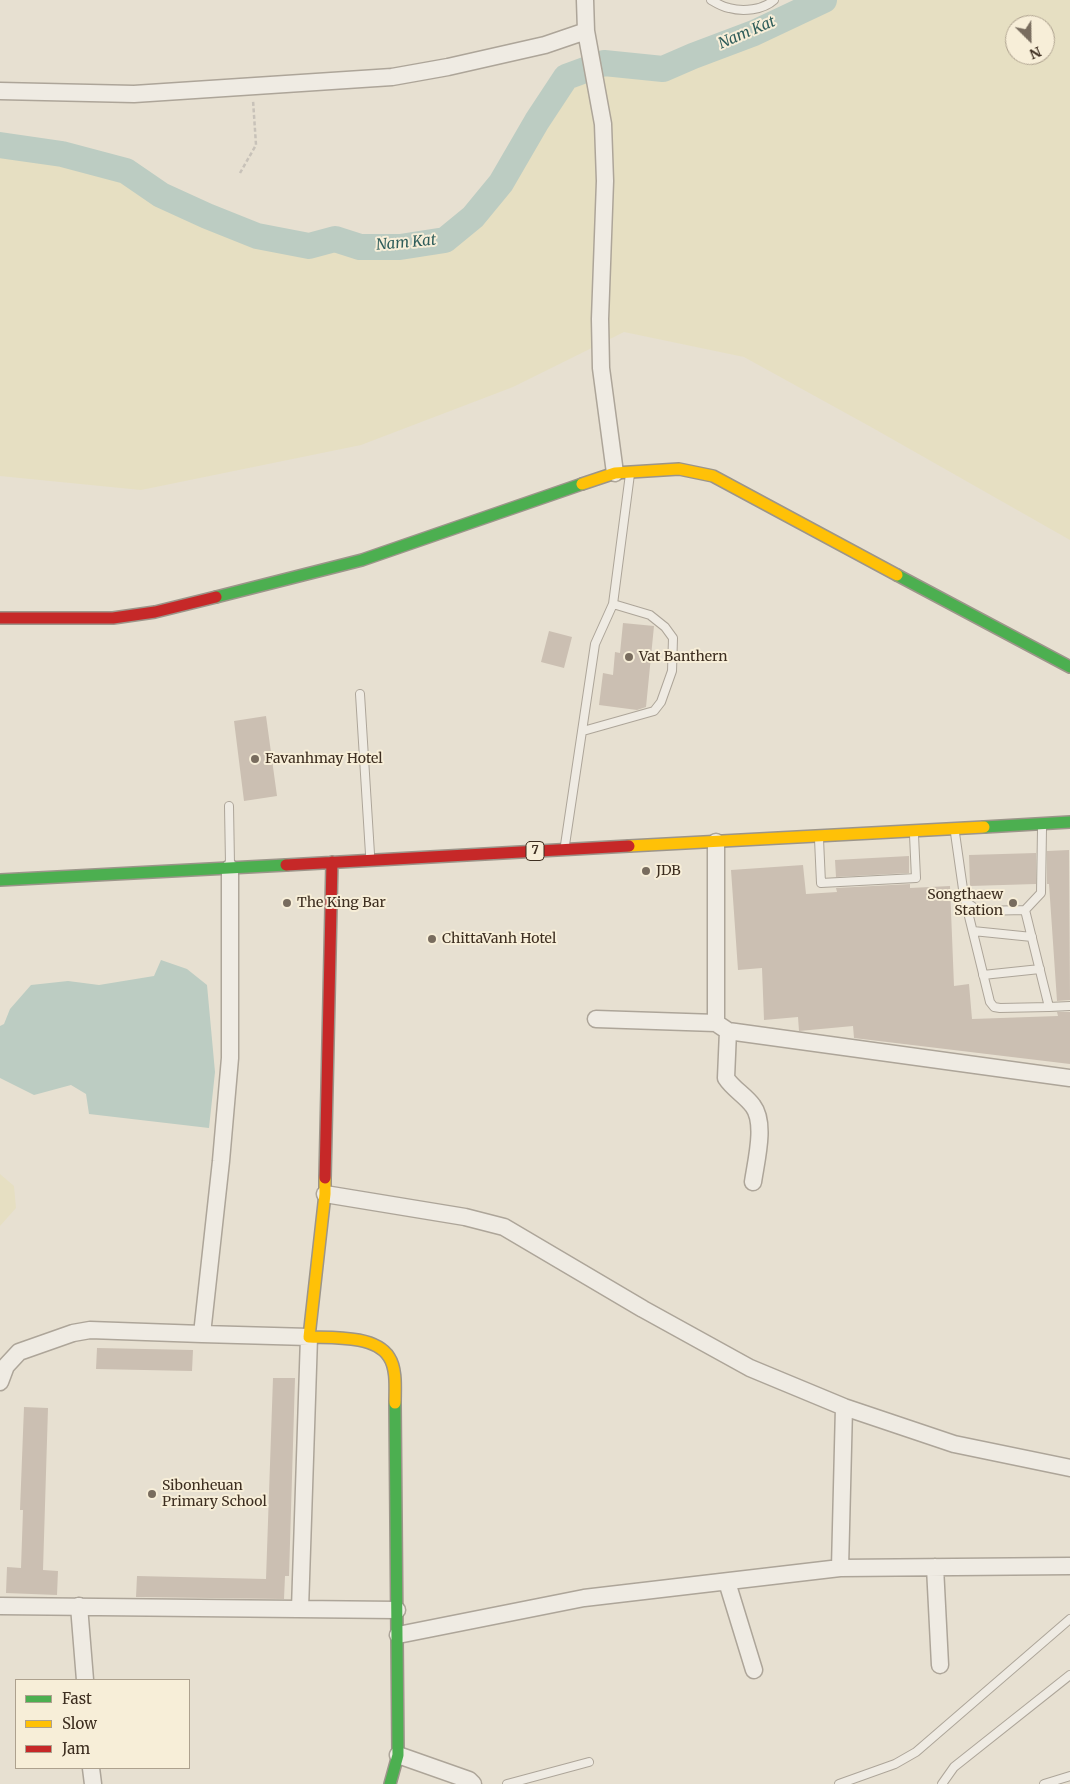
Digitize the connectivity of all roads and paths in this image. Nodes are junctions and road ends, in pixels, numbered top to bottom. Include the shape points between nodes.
1 (585, 0) edge
2 (710, 0) edge
3 (774, 0) edge
4 (586, 31) junction
5 (252, 86) junction
6 (0, 91) edge
7 (240, 174) dead end
8 (623, 474) junction
9 (613, 604) junction
10 (0, 618) edge
11 (1070, 667) edge
12 (360, 694) dead end
13 (583, 731) junction
14 (229, 806) dead end
15 (1070, 822) edge
16 (1042, 824) junction
17 (954, 829) junction
18 (914, 831) junction
19 (819, 836) junction
20 (716, 842) junction
21 (564, 850) junction
22 (370, 860) junction
23 (332, 862) junction
24 (230, 868) junction
25 (0, 880) edge
26 (964, 896) junction
27 (1025, 910) junction
28 (973, 931) junction
29 (1032, 937) junction
30 (1040, 970) junction
31 (983, 975) junction
32 (1070, 1006) edge
33 (1049, 1007) junction
34 (596, 1019) dead end
35 (722, 1027) junction
36 (1070, 1078) edge
37 (753, 1182) dead end
38 (325, 1194) junction
39 (202, 1334) junction
40 (309, 1337) junction
41 (0, 1382) edge
42 (844, 1407) junction
43 (1070, 1468) edge
44 (1070, 1566) edge
45 (934, 1567) junction
46 (840, 1568) junction
47 (727, 1582) junction
48 (0, 1606) edge
49 (79, 1606) junction
50 (300, 1609) junction
51 (397, 1610) junction
52 (1070, 1619) edge
53 (398, 1635) junction
54 (940, 1665) dead end
55 (754, 1670) dead end
56 (1070, 1676) edge
57 (84, 1679) edge
58 (398, 1755) junction
59 (589, 1762) dead end
60 (91, 1769) edge
61 (1070, 1776) edge
62 (93, 1784) edge
63 (390, 1784) edge
64 (473, 1784) edge
65 (507, 1784) edge
66 (838, 1784) edge
67 (942, 1784) edge
68 (1044, 1784) edge

1 - 4 street
2 - 3 lane via 729,8 751,10
4 - 5 street via 545,45 392,77
4 - 8 street via 602,124 605,182 601,368
5 - 6 street via 134,94
5 - 7 path via 256,145
8 - 9 lane
8 - 10 main road via 362,560 155,612 113,618
8 - 11 main road via 679,469 713,476
9 - 13 lane via 595,644
9 - 13 lane via 650,615 665,627 673,638 672,672 661,702 654,711
12 - 22 lane
13 - 21 lane
14 - 24 lane
15 - 16 main road, 7
16 - 17 main road, 7
16 - 27 lane via 1041,893
17 - 18 main road, 7
17 - 26 lane
18 - 19 main road, 7
18 - 19 lane via 916,878 821,883
19 - 20 main road, 7
20 - 21 main road, 7
20 - 35 street
21 - 22 main road, 7
22 - 23 main road, 7
23 - 24 main road, 7
23 - 38 main road
24 - 25 main road, 7
24 - 39 street via 230,1058
26 - 27 lane via 979,911
26 - 28 lane
27 - 29 lane
28 - 29 lane
28 - 31 lane
29 - 30 lane
30 - 31 lane
30 - 33 lane
31 - 33 lane via 994,1007
32 - 33 lane
34 - 35 street
35 - 36 street
35 - 37 street via 726,1078 758,1113 760,1128
38 - 40 main road
38 - 42 street via 465,1217 504,1227 750,1368
39 - 40 street
39 - 41 street via 90,1330 72,1333 19,1352 6,1366
40 - 50 street
40 - 51 main road via 352,1339 376,1345 390,1357 395,1384
42 - 43 street via 954,1444
42 - 46 street
44 - 45 street
45 - 46 street
45 - 54 street
46 - 47 street
47 - 53 street via 584,1598
47 - 55 street
48 - 49 street
49 - 50 street
49 - 57 street
50 - 51 street
51 - 53 main road
52 - 66 lane via 916,1752 895,1764
53 - 58 main road
56 - 67 lane via 954,1767
58 - 63 main road
58 - 64 street
59 - 65 lane
60 - 62 street
61 - 68 lane

